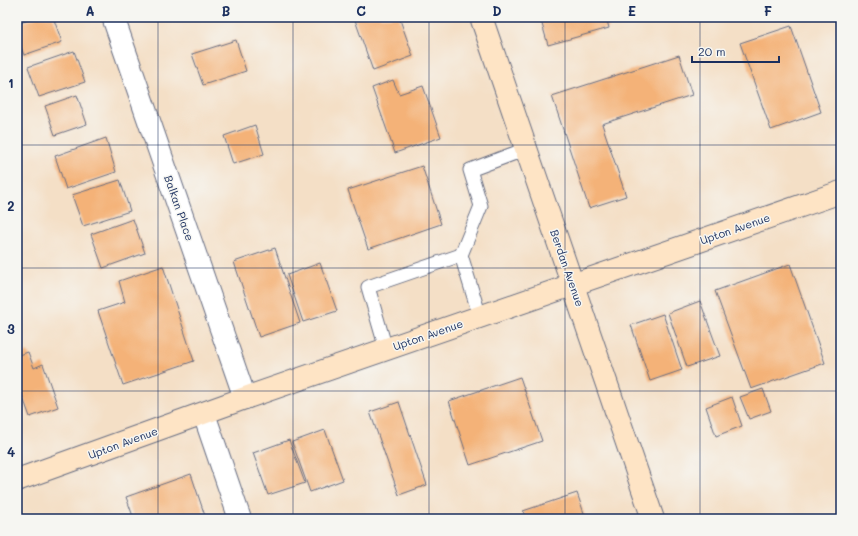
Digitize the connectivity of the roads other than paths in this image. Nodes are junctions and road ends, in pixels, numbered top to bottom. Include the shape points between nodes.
1 (113, 17) edge
2 (481, 17) edge
3 (526, 149) junction
4 (841, 192) edge
5 (460, 255) junction
6 (573, 285) junction
7 (480, 317) junction
8 (386, 349) junction
9 (245, 398) junction
10 (204, 414) junction
11 (17, 480) edge
12 (240, 519) edge
13 (652, 519) edge

1 - 9 street, Balkan Place
2 - 3 street, Berdan Avenue
3 - 5 lane via 470,170 481,206
3 - 6 street, Berdan Avenue
4 - 6 street, Upton Avenue
5 - 7 lane
5 - 8 lane via 368,287
6 - 7 street, Upton Avenue
6 - 13 street, Berdan Avenue
7 - 8 street, Upton Avenue
8 - 9 street, Upton Avenue
9 - 10 street, Upton Avenue
10 - 11 street, Upton Avenue
10 - 12 street

